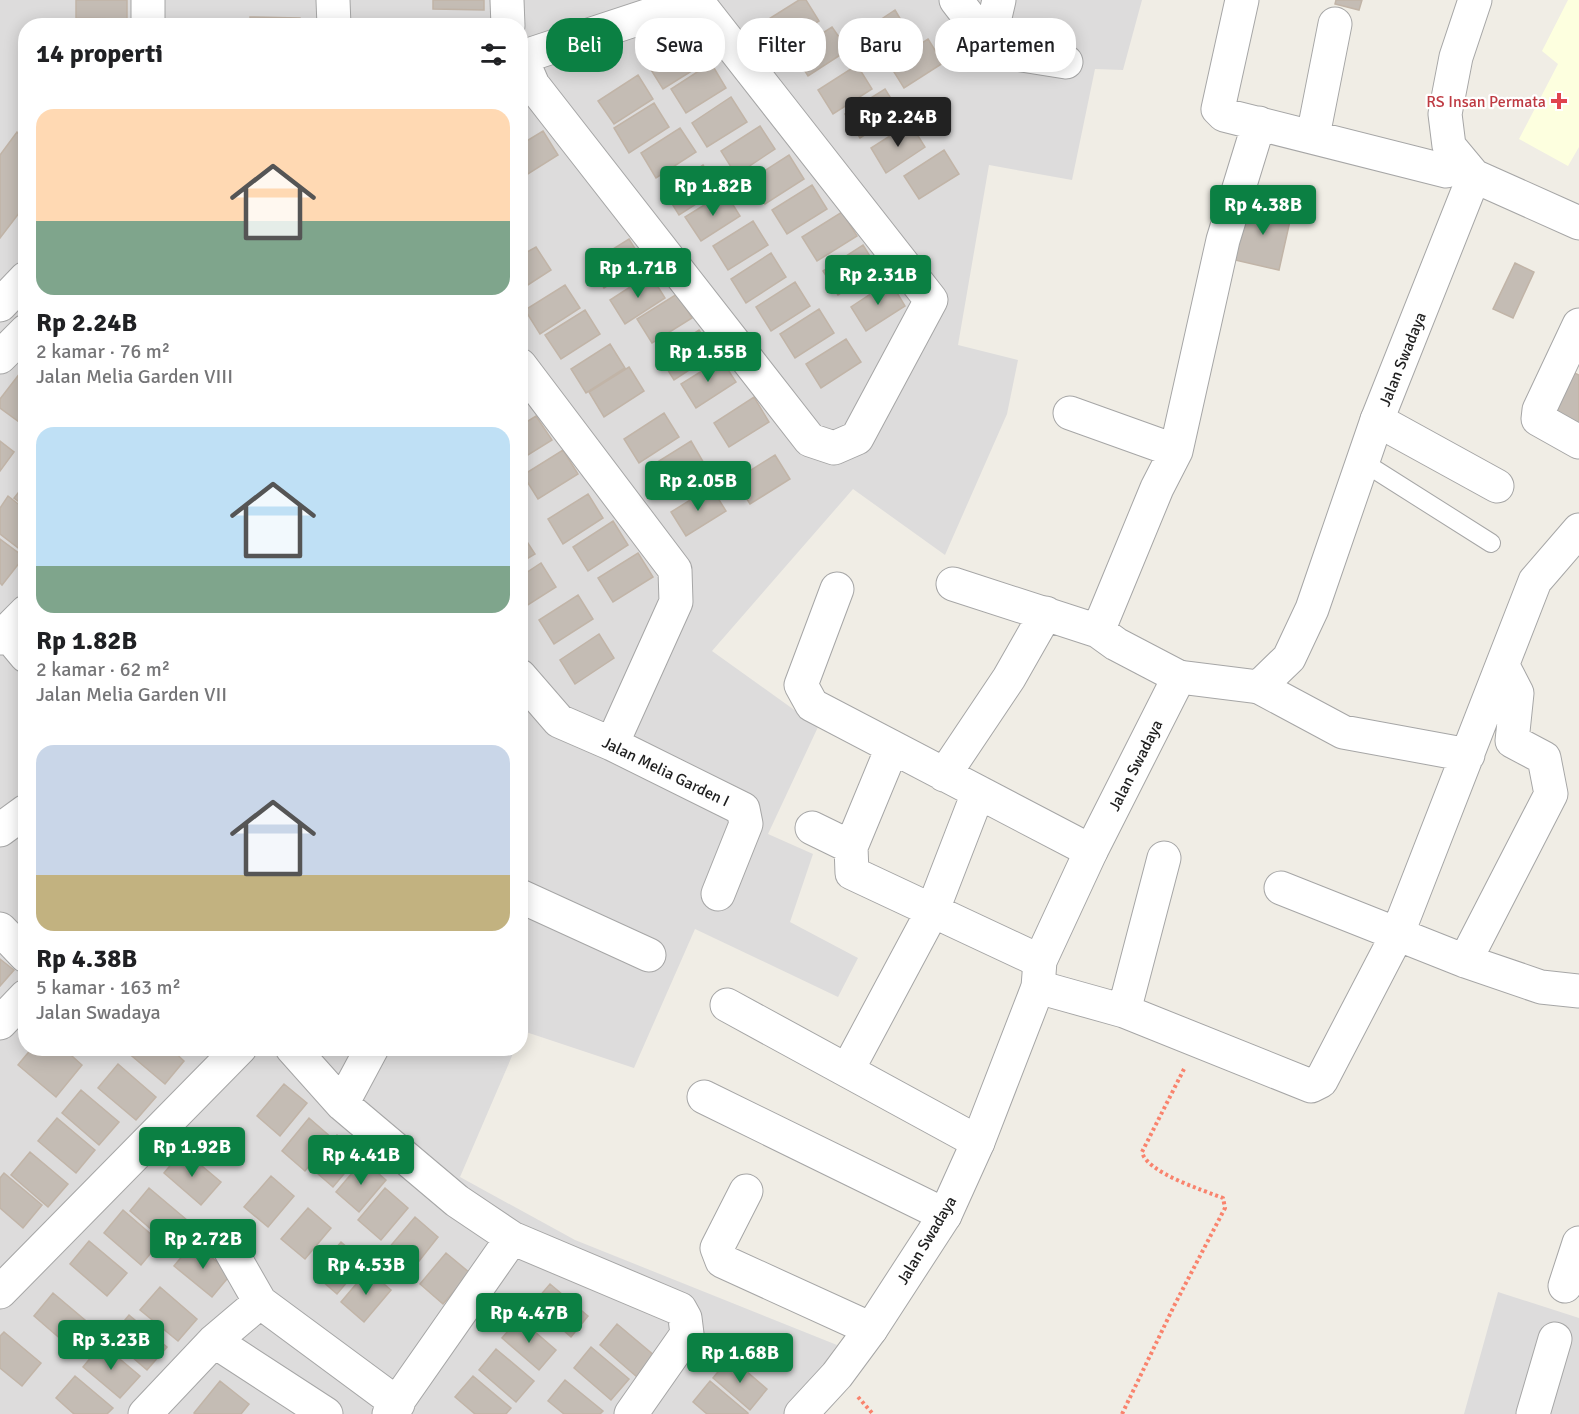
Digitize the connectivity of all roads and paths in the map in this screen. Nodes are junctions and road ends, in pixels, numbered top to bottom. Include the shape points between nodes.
1 (148, 0) edge
2 (333, 0) edge
3 (507, 0) edge
4 (696, 0) edge
5 (956, 0) edge
6 (999, 0) edge
7 (1242, 0) edge
8 (1476, 0) edge
9 (148, 18) edge
10 (334, 18) edge
11 (508, 18) edge
12 (970, 18) edge
13 (995, 18) edge
14 (1335, 24) dead end
15 (528, 71) edge
16 (528, 78) edge
17 (1259, 123) junction
18 (1313, 136) junction
19 (1467, 169) junction
20 (1579, 224) edge
21 (18, 286) edge
22 (0, 305) edge
23 (1579, 325) edge
24 (18, 339) edge
25 (0, 357) edge
26 (528, 376) edge
27 (1070, 413) dead end
28 (1377, 420) junction
29 (1579, 442) edge
30 (1176, 451) junction
31 (1363, 462) junction
32 (1497, 486) dead end
33 (1579, 530) edge
34 (1491, 543) dead end
35 (953, 584) dead end
36 (837, 590) dead end
37 (1046, 613) junction
38 (1098, 631) junction
39 (1503, 666) junction
40 (1179, 677) junction
41 (528, 685) edge
42 (1259, 687) junction
43 (612, 744) junction
44 (892, 748) junction
45 (1468, 755) junction
46 (944, 775) junction
47 (978, 793) junction
48 (18, 817) edge
49 (812, 828) dead end
50 (0, 830) edge
51 (851, 847) junction
52 (1091, 851) junction
53 (1164, 858) dead end
54 (1281, 888) dead end
55 (718, 894) dead end
56 (528, 900) edge
57 (932, 912) junction
58 (0, 928) edge
59 (1397, 935) junction
60 (18, 947) edge
61 (649, 956) dead end
62 (1465, 961) junction
63 (1039, 974) junction
64 (1579, 992) edge
65 (18, 1004) edge
66 (727, 1005) dead end
67 (1124, 1011) junction
68 (0, 1023) edge
69 (1197, 1041) junction
70 (232, 1056) edge
71 (299, 1056) edge
72 (368, 1056) edge
73 (848, 1069) junction
74 (704, 1097) dead end
75 (342, 1104) junction
76 (978, 1142) junction
77 (746, 1191) dead end
78 (945, 1215) junction
79 (512, 1238) junction
80 (224, 1239) dead end
81 (1579, 1243) edge
82 (1565, 1286) dead end
83 (0, 1292) edge
84 (260, 1302) junction
85 (871, 1329) junction
86 (1555, 1339) dead end
87 (214, 1341) junction
88 (394, 1409) edge
89 (145, 1414) edge
90 (326, 1414) edge
91 (631, 1414) edge
92 (801, 1414) edge
93 (1122, 1414) edge
94 (1533, 1414) edge

1 - 9 street
2 - 10 street
3 - 11 street
4 - 15 street
4 - 16 street via 931,300 857,438 840,446 834,448 810,440
5 - 12 street
6 - 13 street
7 - 17 street via 1218,109 1224,115
8 - 19 street via 1456,57 1445,114 1449,146
14 - 18 street
17 - 18 street
17 - 30 street via 1223,240
18 - 19 street via 1446,171
19 - 20 street
19 - 28 street, Jalan Swadaya
21 - 22 street
23 - 29 street via 1538,419
24 - 25 street
26 - 43 street via 675,570 676,602
27 - 30 street
28 - 31 street, Jalan Swadaya
28 - 32 street
30 - 38 street
31 - 34 lane
31 - 42 street, Jalan Swadaya via 1312,609 1289,658
33 - 39 street via 1536,581
35 - 37 street
36 - 44 street via 801,685 812,705
37 - 38 street
37 - 46 street via 1009,678
38 - 40 street
39 - 45 street
39 - 62 street via 1517,693 1512,741 1544,758 1551,794
40 - 42 street
40 - 52 street, Jalan Swadaya
41 - 43 street, Jalan Melia Garden I via 559,721
42 - 45 street via 1343,732
43 - 55 street, Jalan Melia Garden I via 743,809 746,824
44 - 46 street
44 - 51 street
45 - 59 street
46 - 47 street
47 - 52 street
47 - 57 street
48 - 50 street
49 - 51 street
51 - 57 street via 852,873
52 - 63 street, Jalan Swadaya
53 - 67 street
54 - 59 street
56 - 61 street
57 - 63 street
57 - 73 street
58 - 60 street
59 - 62 street
59 - 69 street via 1321,1081 1311,1086
62 - 64 street via 1541,987
63 - 67 street
63 - 76 street, Jalan Swadaya
65 - 68 street
66 - 73 street
67 - 69 street
69 - 93 path via 1142,1152 1151,1167 1223,1198 1225,1208
70 - 83 street
71 - 75 street
72 - 75 street
73 - 76 street
74 - 78 street
75 - 79 street via 457,1201
76 - 78 street, Jalan Swadaya
77 - 85 street via 717,1248 722,1261
78 - 85 street, Jalan Swadaya
79 - 88 street
79 - 91 street via 676,1306 685,1318 687,1334
80 - 84 street
81 - 82 street
84 - 87 street
84 - 88 street
85 - 92 street, Jalan Swadaya
86 - 94 street
87 - 89 street
87 - 90 street

